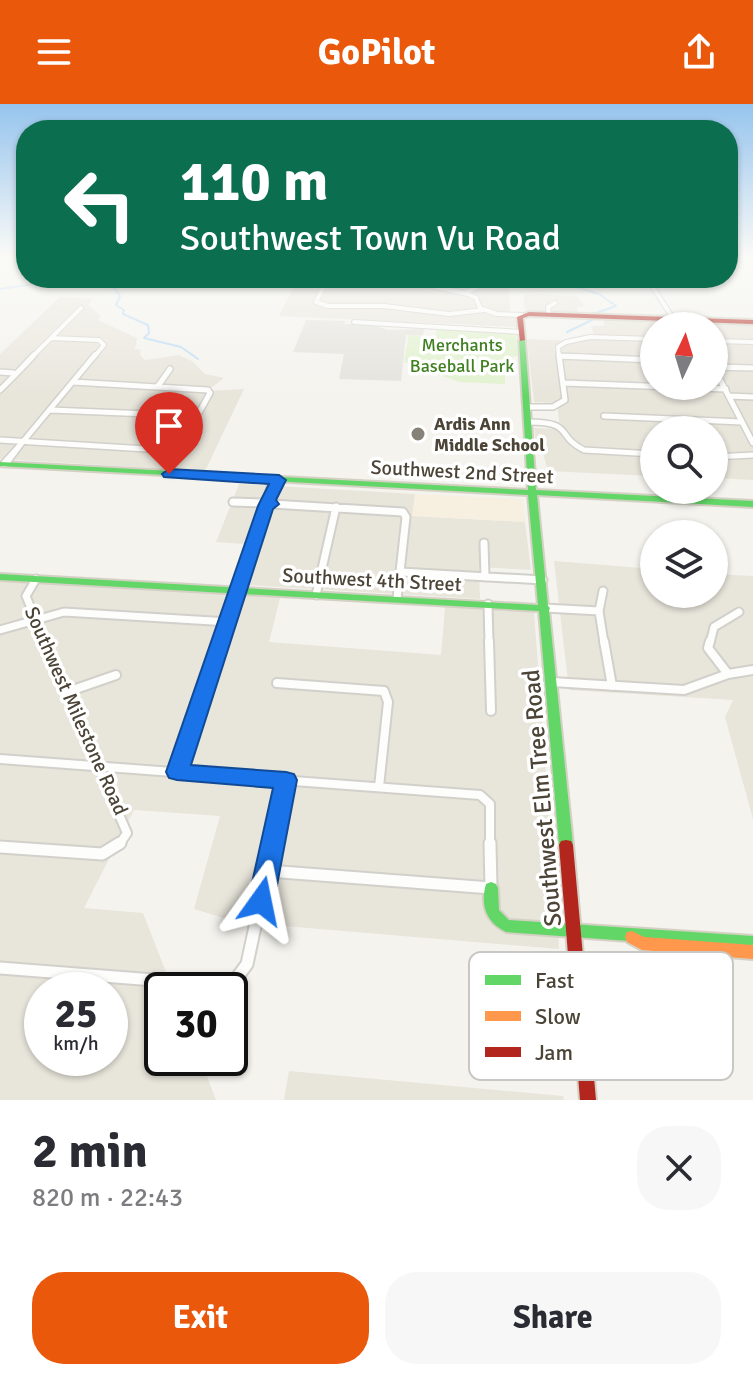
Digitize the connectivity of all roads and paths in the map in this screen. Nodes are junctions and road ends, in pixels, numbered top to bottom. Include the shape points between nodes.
1 (326, 303) edge
2 (476, 303) edge
3 (555, 303) dead end
4 (81, 308) dead end
5 (484, 310) junction
6 (522, 315) junction
7 (549, 315) junction
8 (640, 321) edge
9 (354, 322) dead end
10 (728, 322) edge
11 (753, 322) edge
12 (522, 332) junction
13 (51, 338) junction
14 (640, 339) edge
15 (728, 341) edge
16 (753, 342) edge
17 (559, 356) junction
18 (640, 359) edge
19 (728, 367) edge
20 (753, 368) edge
21 (170, 369) dead end
22 (0, 372) edge
23 (16, 373) junction
24 (73, 382) junction
25 (564, 383) junction
26 (158, 386) junction
27 (640, 386) edge
28 (0, 390) edge
29 (729, 396) joint
30 (753, 397) edge
31 (527, 407) junction
32 (553, 407) junction
33 (50, 410) junction
34 (198, 416) junction
35 (604, 416) dead end
36 (528, 422) junction
37 (554, 422) junction
38 (742, 422) junction
39 (0, 440) edge
40 (23, 443) junction
41 (753, 443) edge
42 (179, 451) junction
43 (640, 453) edge
44 (753, 455) edge
45 (728, 456) edge
46 (3, 464) edge
47 (167, 474) junction
48 (275, 480) junction
49 (534, 493) junction
50 (233, 502) dead end
51 (267, 503) junction
52 (753, 504) edge
53 (336, 507) junction
54 (484, 543) dead end
55 (401, 572) junction
56 (0, 577) edge
57 (485, 577) junction
58 (36, 579) junction
59 (543, 580) junction
60 (237, 590) junction
61 (603, 591) dead end
62 (316, 595) junction
63 (397, 599) junction
64 (488, 604) junction
65 (545, 608) junction
66 (599, 611) junction
67 (739, 612) dead end
68 (35, 619) junction
69 (229, 622) junction
70 (0, 630) edge
71 (753, 670) edge
72 (728, 674) junction
73 (116, 675) dead end
74 (552, 682) junction
75 (277, 683) dead end
76 (612, 686) junction
77 (67, 692) junction
78 (491, 711) dead end
79 (0, 759) edge
80 (100, 766) junction
81 (177, 772) junction
82 (286, 780) junction
83 (379, 787) junction
84 (0, 847) edge
85 (268, 871) junction
86 (491, 888) junction
87 (573, 932) junction
88 (632, 937) junction
89 (753, 943) edge
90 (575, 952) edge
91 (753, 952) edge
92 (0, 968) edge
93 (586, 1080) edge
94 (588, 1100) edge

1 - 5 street via 449,314
2 - 5 street
3 - 7 street via 548,307
4 - 13 street
5 - 6 street
6 - 7 street
6 - 12 street, Southwest Elm Tree Road
7 - 8 street
9 - 12 street
10 - 11 street
12 - 31 street, Southwest Elm Tree Road
13 - 23 street
13 - 24 street via 104,342
14 - 17 street via 567,340 558,347
15 - 16 street
17 - 18 street
17 - 25 street
19 - 20 street
21 - 26 street
22 - 23 street
23 - 28 street
24 - 26 street
24 - 33 street
25 - 27 street
25 - 32 street via 565,400
26 - 34 street via 208,390
29 - 30 street
29 - 38 street
31 - 32 street
31 - 36 street, Southwest Elm Tree Road
32 - 37 street
33 - 34 street
33 - 40 street
34 - 42 street
35 - 38 street
36 - 37 street
36 - 49 street, Southwest Elm Tree Road
37 - 43 street via 584,450
38 - 41 street
39 - 40 street
40 - 42 street
40 - 46 street
42 - 47 street
44 - 45 street
46 - 47 street, Southwest 2nd Street
47 - 48 street, Southwest 2nd Street
48 - 49 street, Southwest 2nd Street
48 - 51 street
49 - 52 street, Southwest 2nd Street
49 - 59 street, Southwest Elm Tree Road
50 - 51 street
51 - 53 street
51 - 60 street
53 - 55 street via 399,511 406,517
53 - 62 street
54 - 57 street
55 - 57 street
55 - 63 street
56 - 58 street, Southwest 4th Street
57 - 59 street
58 - 60 street, Southwest 4th Street
58 - 68 street, Southwest Milestone Road via 26,596
59 - 65 street, Southwest Elm Tree Road
60 - 62 street, Southwest 4th Street
60 - 69 street
61 - 66 street
62 - 63 street, Southwest 4th Street
63 - 64 street, Southwest 4th Street
64 - 65 street, Southwest 4th Street
64 - 78 street
65 - 66 street, Southwest 4th Street
65 - 74 street, Southwest Elm Tree Road
66 - 76 street
67 - 72 street via 714,627 708,648
68 - 69 street via 64,612
68 - 70 street
68 - 77 street, Southwest Milestone Road
69 - 81 street
71 - 72 street
72 - 76 street via 684,690
73 - 77 street
74 - 76 street
74 - 87 street, Southwest Elm Tree Road
75 - 83 street via 375,689 387,695
77 - 80 street, Southwest Milestone Road
79 - 80 street
80 - 81 street
80 - 84 street, Southwest Milestone Road via 127,829 120,844 96,854
81 - 82 street
82 - 83 street
82 - 85 street
83 - 86 street via 480,795 490,804
85 - 86 street
85 - 92 street via 241,975 232,983
86 - 87 street via 492,912 506,926
87 - 88 street
87 - 90 street, Southwest Elm Tree Road
88 - 89 street
88 - 91 street via 642,943
93 - 94 street, Southwest Elm Tree Road

